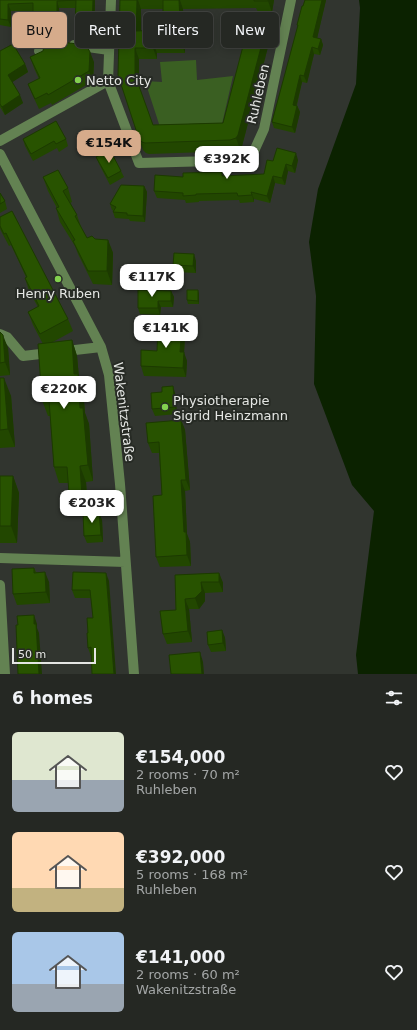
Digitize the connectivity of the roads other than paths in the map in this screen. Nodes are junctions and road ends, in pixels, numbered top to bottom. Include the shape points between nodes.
1 (111, 0) edge
2 (291, 0) edge
3 (110, 50) junction
4 (39, 51) edge
5 (108, 80) junction
6 (0, 141) edge
7 (0, 154) edge
8 (0, 334) edge
9 (101, 347) junction
10 (0, 558) edge
11 (125, 562) junction
12 (0, 585) edge
13 (4, 674) edge
14 (134, 674) edge

1 - 3 street
2 - 5 street, Ruhleben via 264,129 250,160 139,163
3 - 4 street via 50,42 42,43
3 - 5 street
5 - 6 street
7 - 9 street, Wakenitzstraße
8 - 9 street via 7,337 23,356
9 - 11 street, Wakenitzstraße via 109,375
10 - 11 street
11 - 14 street, Wakenitzstraße
12 - 13 street

